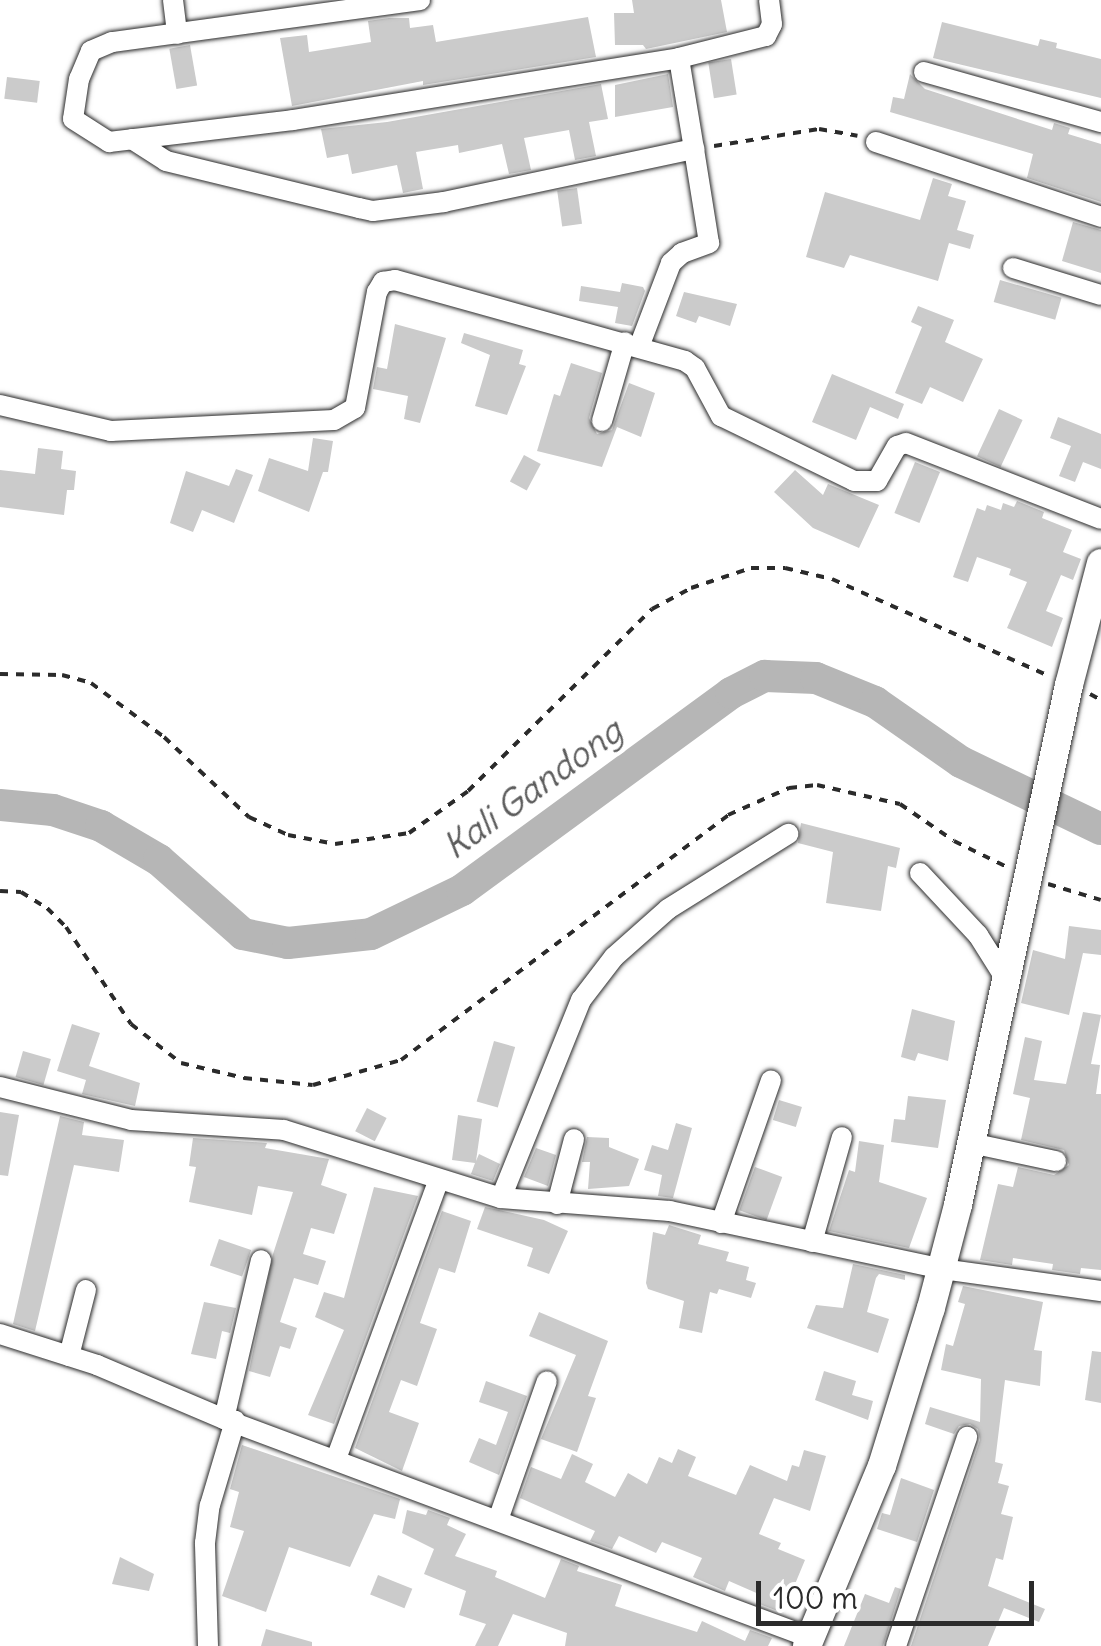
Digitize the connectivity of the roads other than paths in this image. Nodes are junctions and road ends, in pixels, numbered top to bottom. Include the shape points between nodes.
1 (173, 0) edge
2 (420, 0) edge
3 (770, 0) edge
4 (177, 34) junction
5 (679, 58) junction
6 (924, 72) dead end
7 (1101, 122) edge
8 (132, 139) junction
9 (876, 142) road end
10 (694, 150) junction
11 (1101, 217) edge
12 (1013, 268) dead end
13 (1101, 295) edge
14 (632, 344) junction
15 (0, 406) edge
16 (602, 421) dead end
17 (1101, 519) edge
18 (1101, 563) edge
19 (788, 834) dead end
20 (920, 872) dead end
21 (1007, 980) junction
22 (771, 1080) dead end
23 (0, 1088) edge
24 (842, 1136) dead end
25 (574, 1139) dead end
26 (971, 1143) junction
27 (1056, 1161) dead end
28 (439, 1179) junction
29 (501, 1198) junction
30 (558, 1204) junction
31 (720, 1223) junction
32 (812, 1242) junction
33 (262, 1260) dead end
34 (942, 1269) junction
35 (86, 1290) dead end
36 (1101, 1291) edge
37 (0, 1334) edge
38 (69, 1356) junction
39 (546, 1381) dead end
40 (229, 1420) junction
41 (967, 1436) dead end
42 (336, 1459) junction
43 (498, 1520) junction
44 (809, 1642) edge
45 (208, 1646) edge
46 (896, 1646) edge

1 - 4 street
2 - 4 street
3 - 5 street via 766,36
4 - 8 street via 91,51 78,79 73,119 108,142
5 - 8 street
5 - 10 street
6 - 7 street
8 - 10 street via 166,161 373,211
9 - 11 street
10 - 14 street via 709,242 671,263
12 - 13 street
14 - 15 street via 395,280 377,292 355,408 334,420 111,431
14 - 16 street
14 - 17 street via 694,368 721,416 854,481 878,481 897,446 906,443
18 - 21 main road via 1068,685
19 - 29 street via 668,908 614,957 581,1000
20 - 21 street via 978,935
21 - 26 main road
22 - 31 street
23 - 28 street via 131,1120 284,1130
24 - 32 street
25 - 30 street
26 - 27 street
26 - 34 main road
28 - 29 street
28 - 42 street
29 - 30 street
30 - 31 street via 654,1209
31 - 32 street
32 - 34 street
33 - 40 street
34 - 36 street
34 - 44 main road via 882,1466
35 - 38 street
37 - 38 street
38 - 40 street
39 - 43 street
40 - 42 street
40 - 45 street via 205,1543
41 - 46 street
42 - 43 street
43 - 44 street

